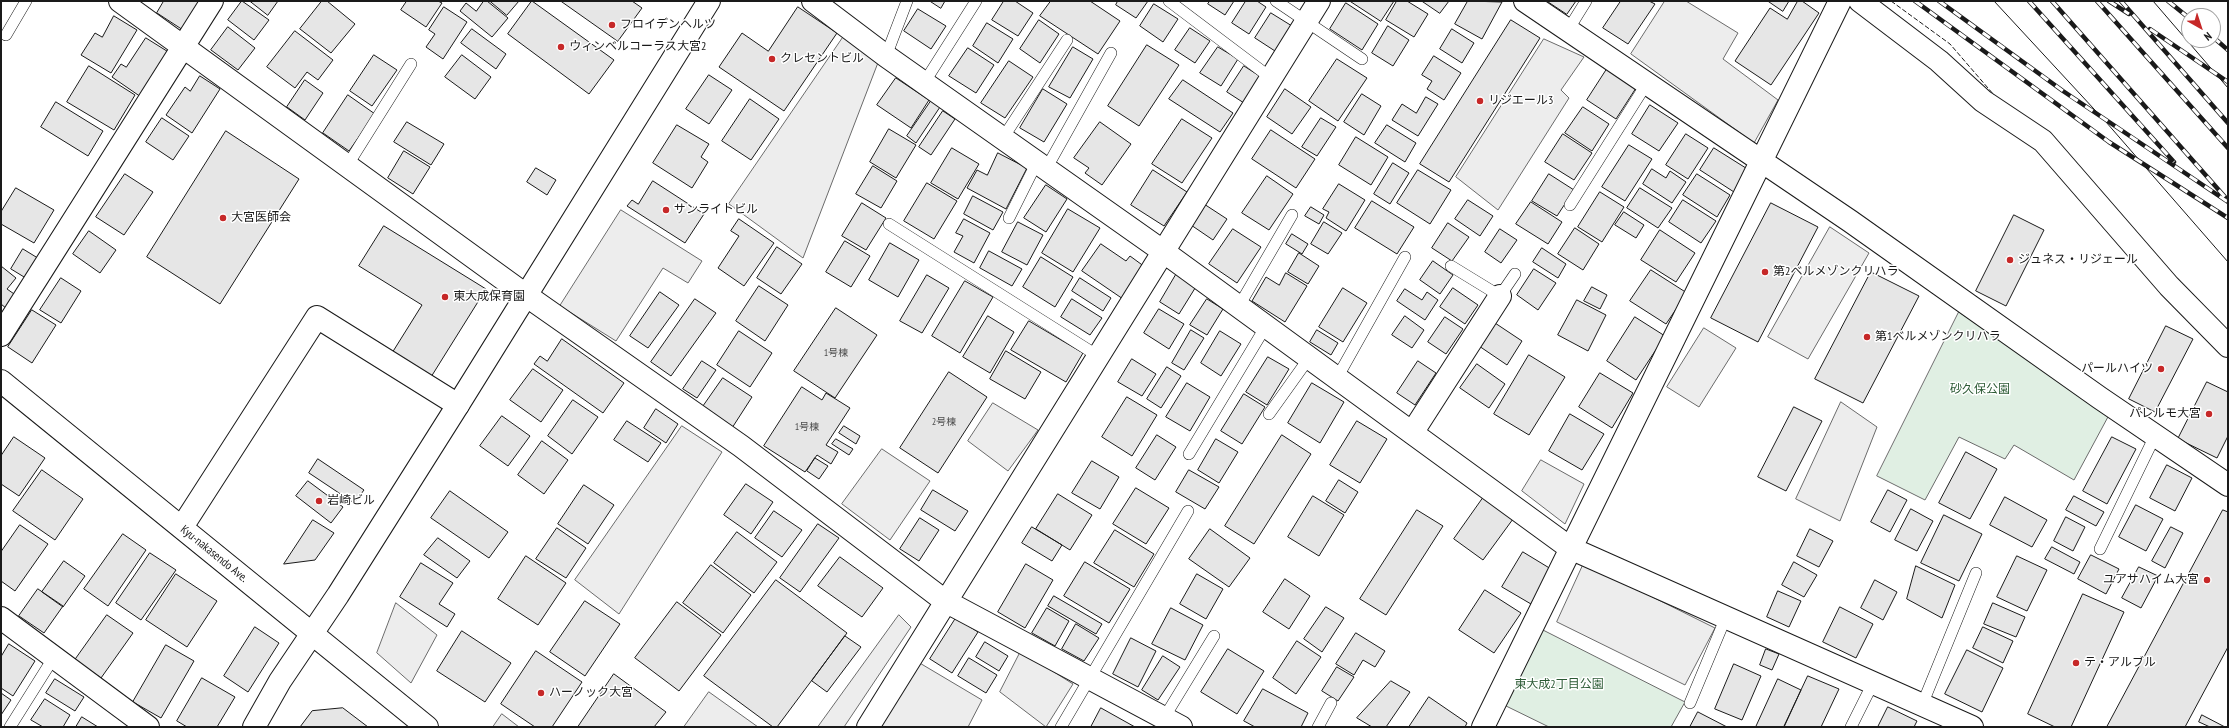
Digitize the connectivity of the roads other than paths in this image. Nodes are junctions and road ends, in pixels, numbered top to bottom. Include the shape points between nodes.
1 (26, 1) edge
2 (120, 1) edge
3 (212, 1) edge
4 (709, 1) edge
5 (813, 1) edge
6 (907, 1) edge
7 (976, 1) edge
8 (1169, 1) edge
9 (1276, 1) edge
10 (1319, 1) edge
11 (1525, 1) edge
12 (1586, 1) edge
13 (1840, 1) edge
14 (1860, 1) edge
15 (1306, 21) junction
16 (1568, 30) junction
17 (6, 35) dead end
18 (1067, 40) dead end
19 (182, 48) junction
20 (1111, 53) dead end
21 (886, 56) junction
22 (1362, 59) dead end
23 (411, 64) dead end
24 (1271, 78) junction
25 (924, 83) junction
26 (1646, 83) junction
27 (1003, 138) junction
28 (1762, 161) junction
29 (1041, 165) junction
30 (347, 166) junction
31 (1570, 205) dead end
32 (1292, 216) dead end
33 (1009, 218) dead end
34 (889, 224) dead end
35 (1164, 252) junction
36 (1405, 257) dead end
37 (1451, 266) dead end
38 (1515, 274) dead end
39 (527, 296) junction
40 (1500, 296) junction
41 (1239, 306) junction
42 (1266, 326) junction
43 (1, 335) edge
44 (2228, 346) edge
45 (1098, 356) junction
46 (1309, 358) junction
47 (1337, 378) junction
48 (1, 382) edge
49 (458, 405) junction
50 (1268, 414) dead end
51 (1412, 433) junction
52 (2155, 436) junction
53 (1189, 454) dead end
54 (2228, 485) edge
55 (1188, 511) dead end
56 (182, 527) junction
57 (1570, 548) junction
58 (2100, 549) dead end
59 (1976, 573) dead end
60 (945, 601) junction
61 (1726, 617) junction
62 (1, 618) edge
63 (312, 634) junction
64 (1214, 636) dead end
65 (54, 657) junction
66 (1089, 678) junction
67 (1873, 683) junction
68 (1331, 703) dead end
69 (1690, 703) dead end
70 (1922, 705) junction
71 (1172, 722) edge
72 (137, 724) edge
73 (10, 727) edge
74 (254, 727) edge
75 (427, 727) edge
76 (868, 727) edge
77 (1061, 727) edge
78 (1318, 727) edge
79 (1483, 727) edge
80 (1851, 727) edge
81 (1972, 727) edge

1 - 17 lane
2 - 19 street
3 - 19 street
4 - 39 street
5 - 21 street
6 - 21 lane
7 - 25 lane
8 - 24 lane
9 - 15 lane
10 - 15 street
11 - 16 street
12 - 16 lane
13 - 28 street
14 - 44 street via 1939,61 1983,101 2043,141 2169,286
15 - 22 lane
15 - 24 street
16 - 26 street
18 - 27 lane
19 - 30 street
19 - 43 street
20 - 29 lane
21 - 25 street
23 - 30 lane
24 - 35 street
25 - 27 street
26 - 28 street
26 - 31 lane
27 - 29 street
28 - 52 street
28 - 57 street
29 - 33 lane
29 - 35 street
30 - 39 street
32 - 41 lane
34 - 45 lane
35 - 41 street
35 - 45 street
36 - 47 lane
37 - 40 lane
38 - 40 lane
39 - 49 street
39 - 60 street via 741,446
40 - 51 street
41 - 42 street
42 - 46 street
42 - 53 lane
45 - 60 street
46 - 47 street
46 - 50 lane
47 - 51 street
48 - 56 street, Kyu-nakasendo Ave.
49 - 56 street via 317,317
49 - 63 street
51 - 57 street
52 - 54 street
52 - 58 lane
55 - 66 lane
56 - 63 street, Kyu-nakasendo Ave.
57 - 61 street
57 - 79 street
59 - 70 lane
60 - 66 street
60 - 76 street
61 - 67 street
61 - 69 lane
62 - 65 street
63 - 74 street via 280,681
63 - 75 street, Kyu-nakasendo Ave.
64 - 71 lane
65 - 72 street
65 - 73 lane
66 - 71 street
66 - 77 lane
67 - 70 street
67 - 80 lane
68 - 78 lane
70 - 81 street

